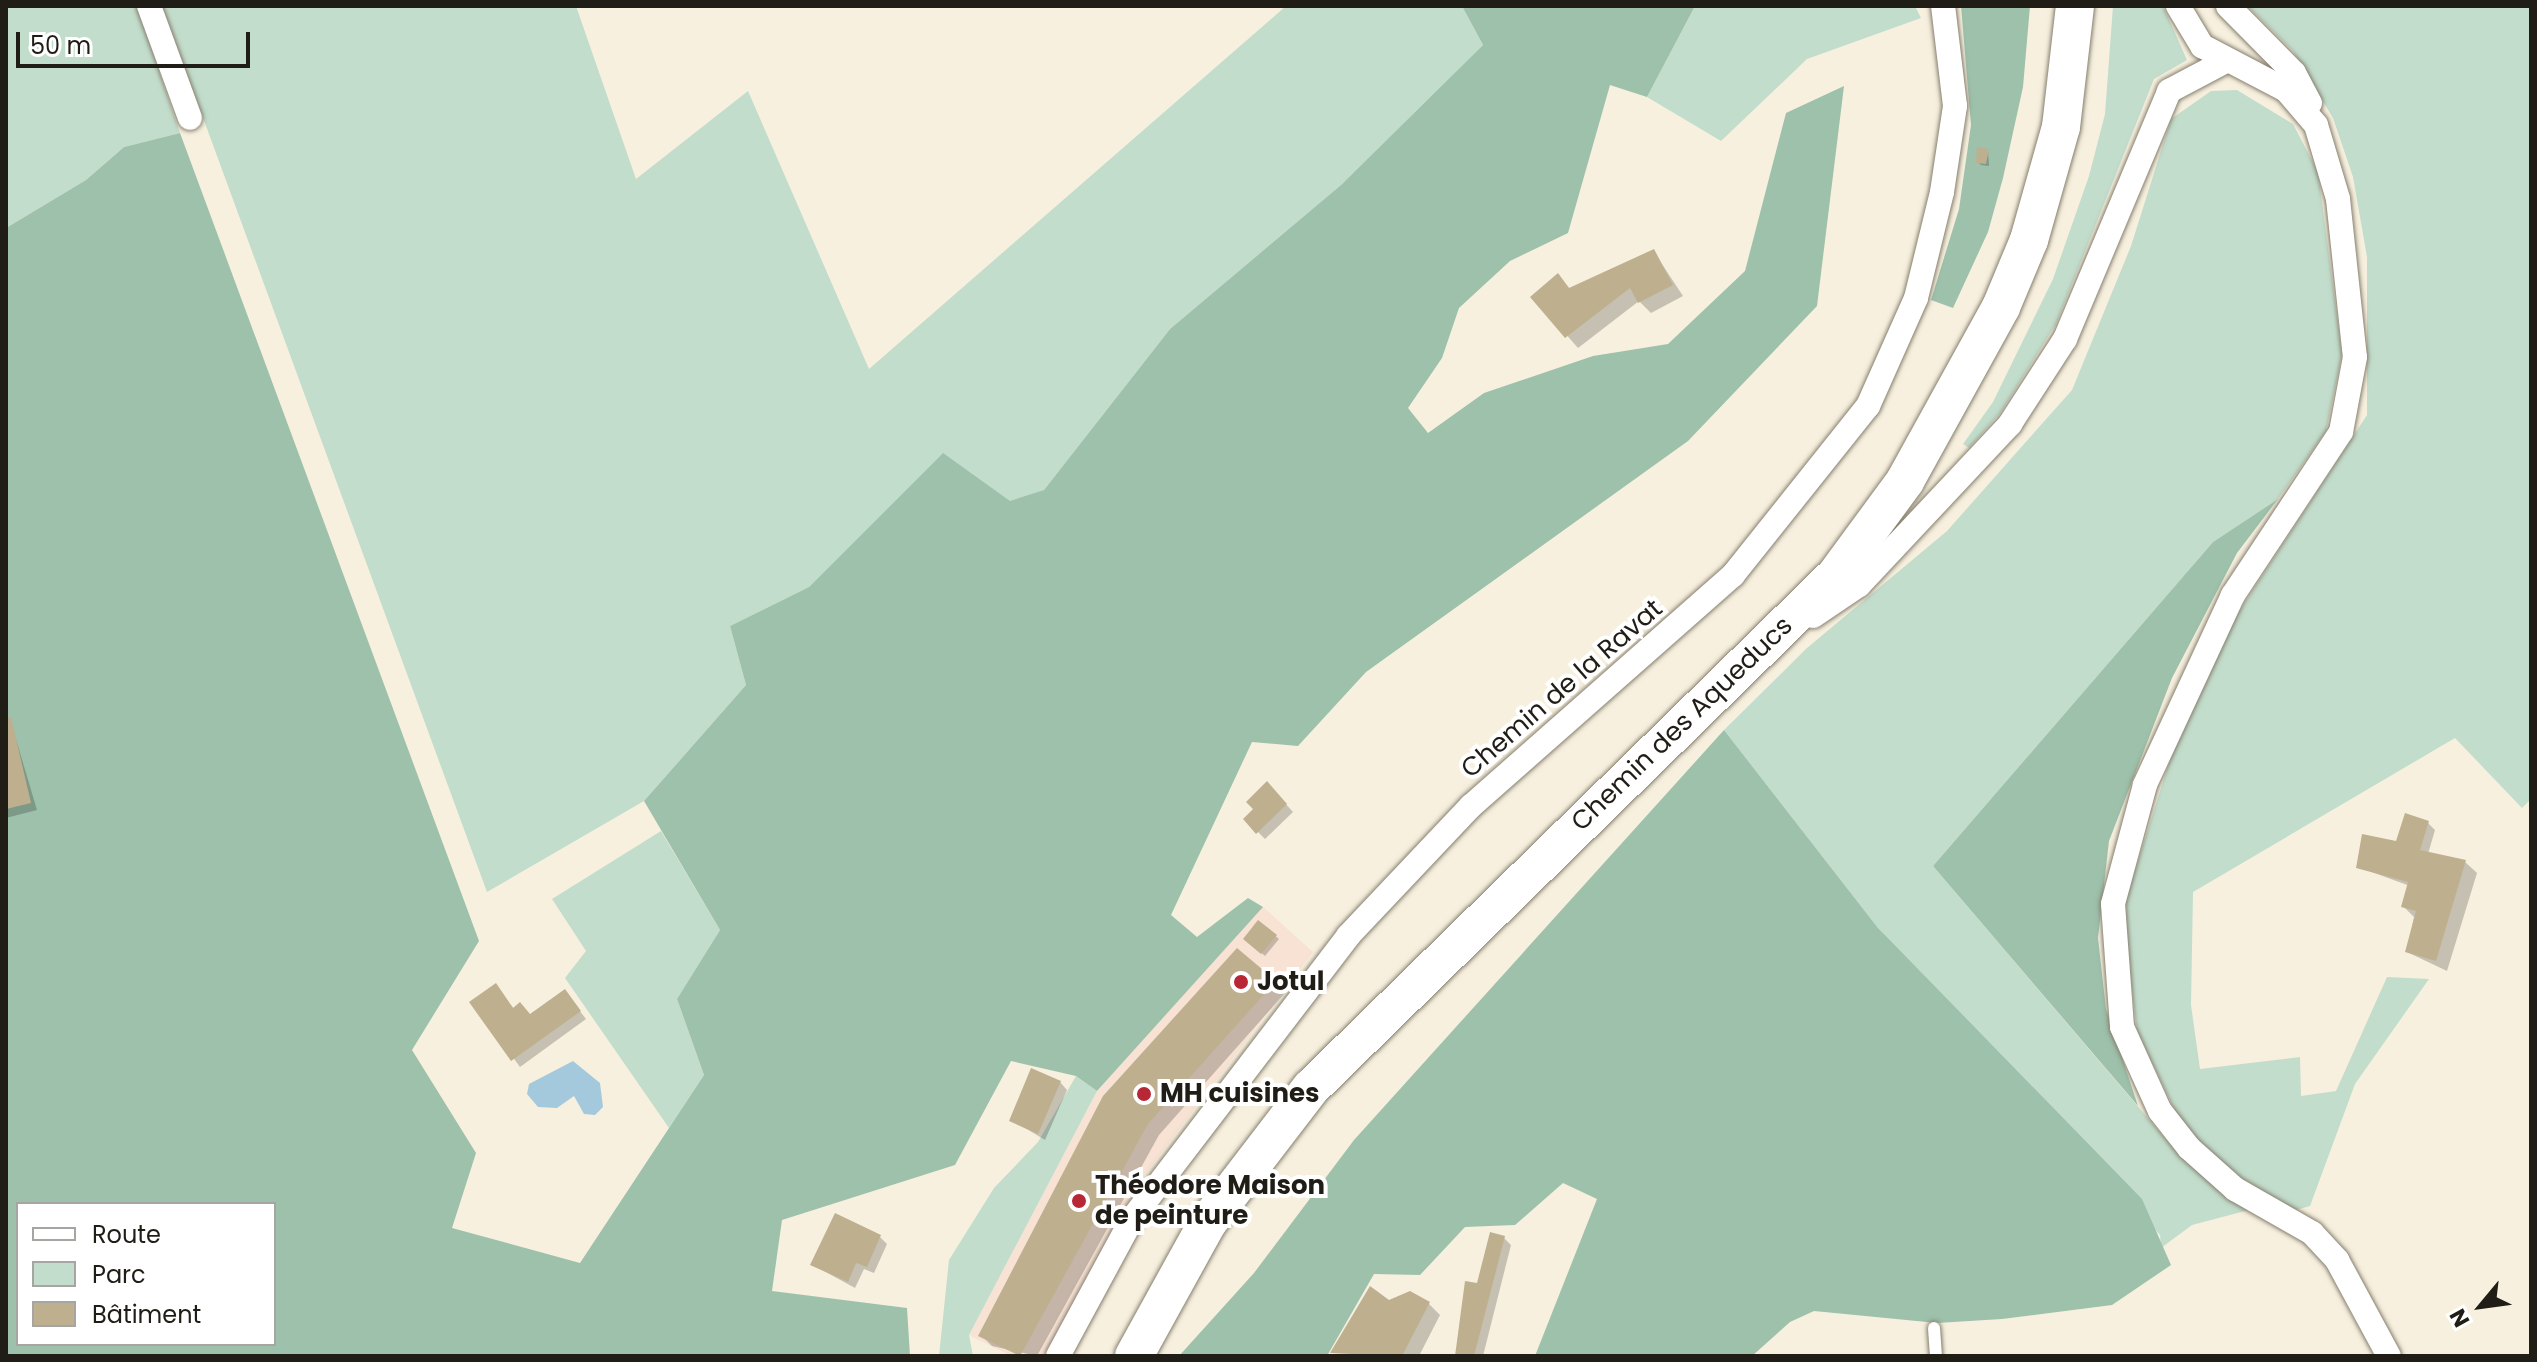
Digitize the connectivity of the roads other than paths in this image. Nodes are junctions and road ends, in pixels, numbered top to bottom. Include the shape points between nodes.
1 (149, 6) edge
2 (1943, 6) edge
3 (2075, 6) edge
4 (2178, 6) edge
5 (2228, 6) edge
6 (2224, 62) junction
7 (190, 118) dead end
8 (2316, 125) junction
9 (1757, 653) junction
10 (1934, 1328) dead end
11 (1058, 1356) edge
12 (1134, 1356) edge
13 (1936, 1356) edge
14 (2389, 1356) edge

1 - 7 street
2 - 11 street, Chemin de la Ravat via 1955,106 1942,192 1916,298 1868,406 1733,575 1471,806 1348,936 1132,1219
3 - 9 main road, Chemin des Aqueducs via 2061,127 2001,307 1905,481 1836,575
4 - 6 street via 2202,46
5 - 8 street via 2294,73
6 - 8 street via 2286,90
6 - 9 street via 2169,91 2065,339 2010,424 1859,585
8 - 14 street via 2350,275 2355,357 2341,432 2233,595 2160,747 2113,904 2111,937 2122,1027 2160,1111 2235,1189 2312,1233 2337,1260
9 - 12 main road, Chemin des Aqueducs via 1311,1088 1208,1222
10 - 13 lane

